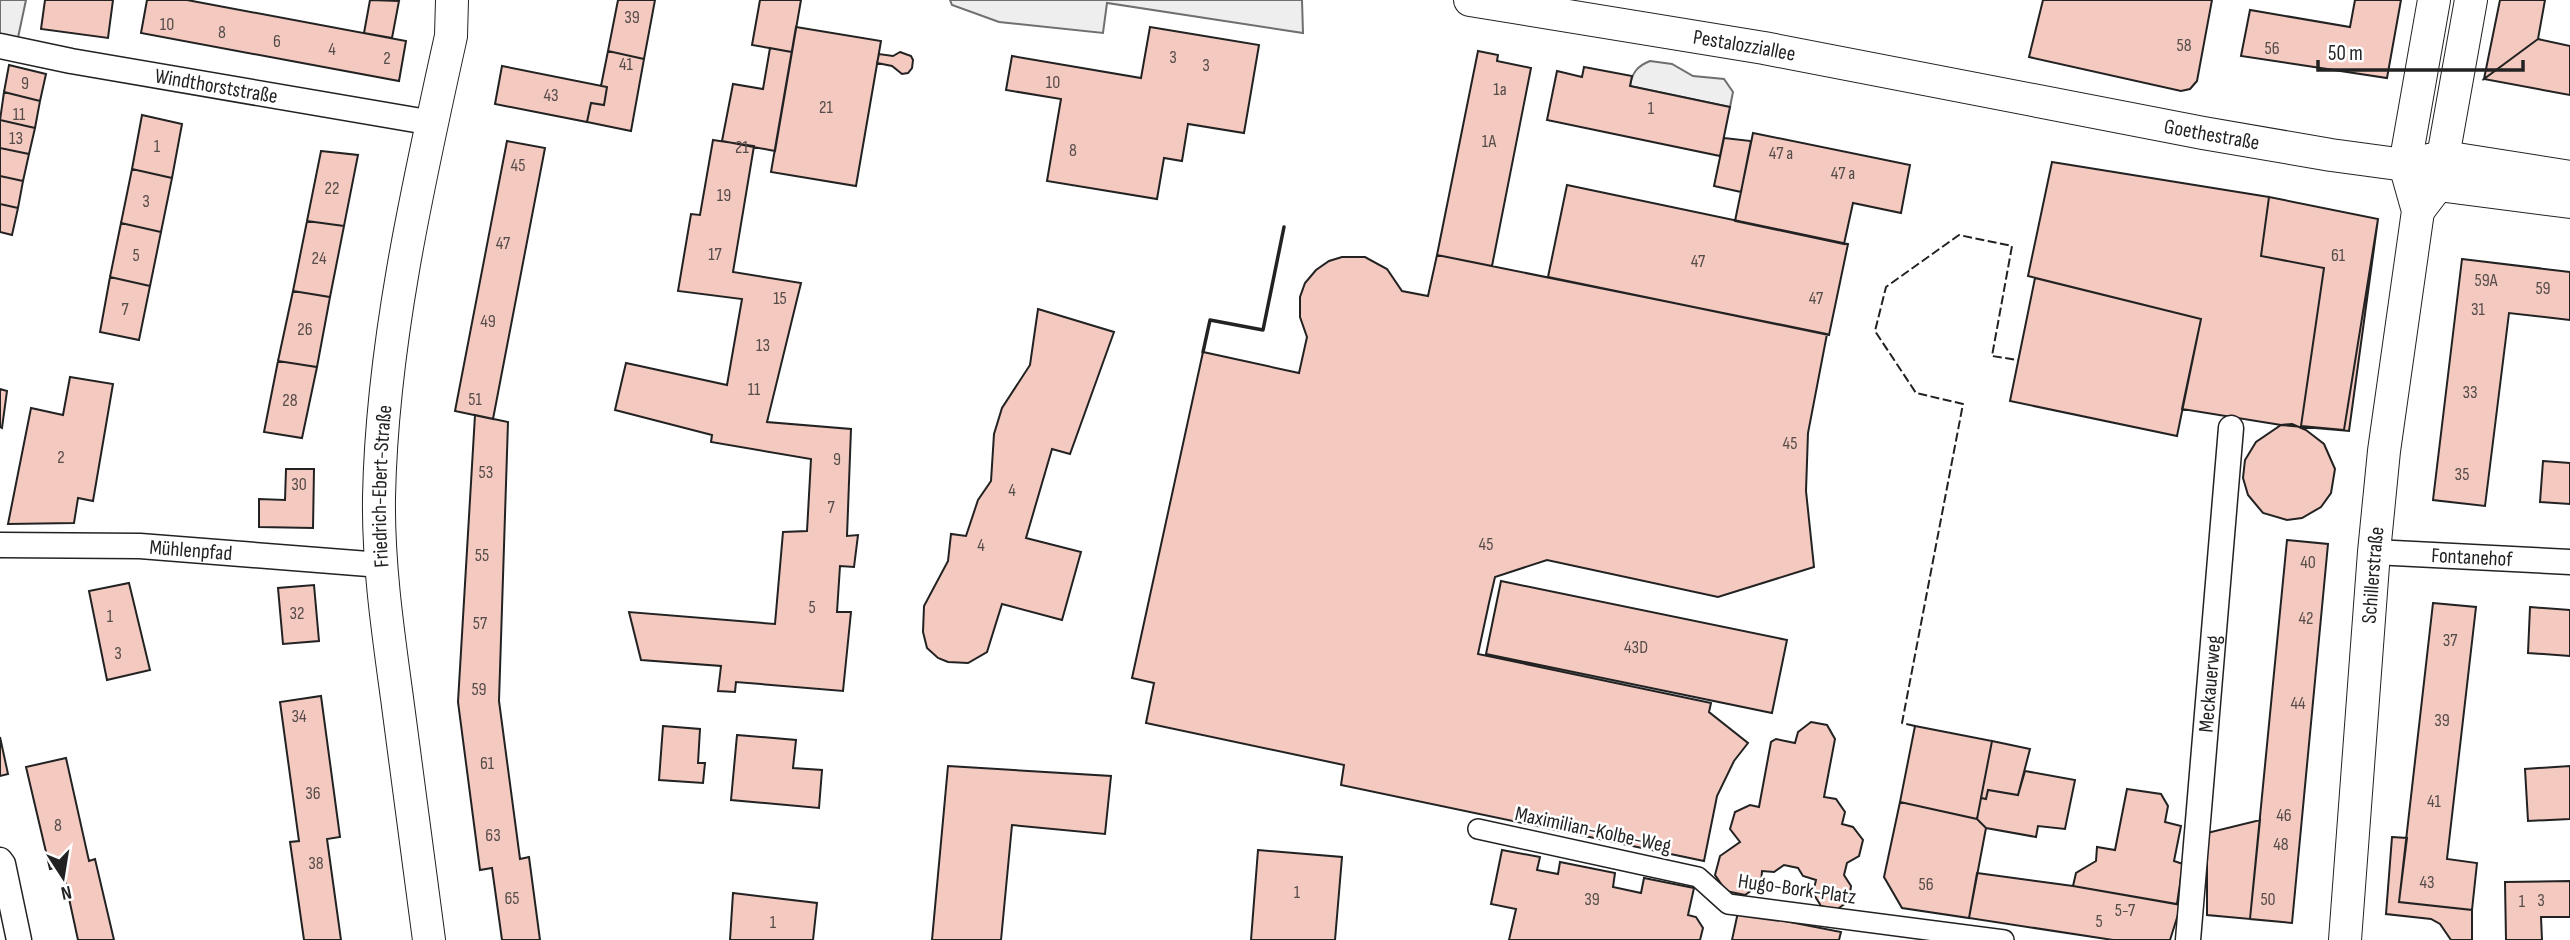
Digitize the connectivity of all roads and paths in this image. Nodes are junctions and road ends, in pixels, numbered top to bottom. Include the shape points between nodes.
1 (452, 0) edge
2 (471, 0) edge
3 (1470, 0) edge
4 (2434, 0) edge
5 (2471, 0) edge
6 (1532, 5) edge
7 (451, 36) junction
8 (0, 46) edge
9 (2019, 97) joint
10 (433, 123) junction
11 (2405, 165) junction
12 (2441, 171) junction
13 (2570, 177) edge
14 (2570, 202) edge
15 (2418, 211) junction
16 (2231, 428) dead end
17 (0, 545) edge
18 (2374, 552) junction
19 (2570, 562) edge
20 (382, 565) junction
21 (1478, 829) dead end
22 (0, 860) edge
23 (1698, 877) joint
24 (19, 940) edge
25 (429, 940) edge
26 (2004, 940) edge
27 (2188, 940) edge
28 (2344, 940) edge

1 - 7 street, Friedrich-Ebert-Straße
2 - 7 street, Friedrich-Ebert-Straße
3 - 6 street, Pestalozziallee
4 - 11 street, Schillerstraße
5 - 12 street, Schillerstraße
6 - 9 street, Pestalozziallee
7 - 10 street, Friedrich-Ebert-Straße
8 - 10 street, Windthorststraße
9 - 11 street, Goethestraße via 2216,136
10 - 20 street, Friedrich-Ebert-Straße via 392,338 382,428
11 - 12 street, Goethestraße
11 - 15 street, Schillerstraße
12 - 13 street, Goethestraße
12 - 14 street, Goethestraße
12 - 15 street, Schillerstraße
15 - 18 street, Schillerstraße
16 - 27 street, Meckauerweg
17 - 20 street, Mühlenpfad via 140,546
18 - 19 street, Fontanehof
18 - 28 street, Schillerstraße
20 - 25 street, Friedrich-Ebert-Straße
21 - 23 street, Maximilian-Kolbe-Weg
22 - 24 street
23 - 26 street, Hugo-Bork-Platz via 1728,904

